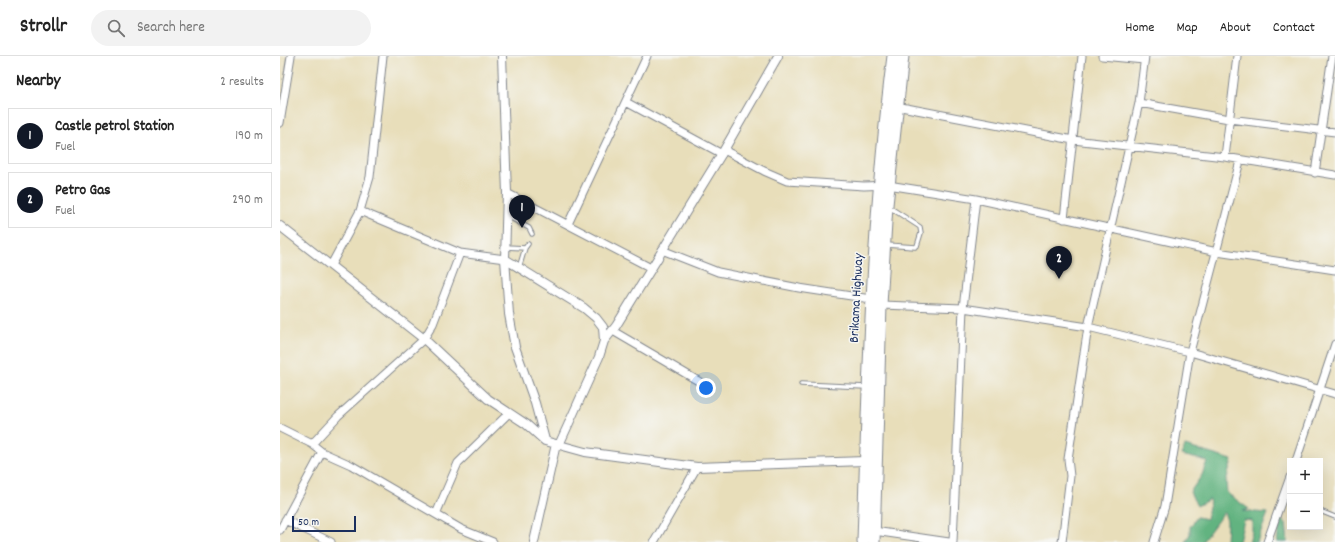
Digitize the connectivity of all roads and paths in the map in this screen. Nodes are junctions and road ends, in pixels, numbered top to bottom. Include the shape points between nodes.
1 (291, 56) edge
2 (383, 56) edge
3 (502, 56) edge
4 (647, 56) edge
5 (778, 56) edge
6 (893, 56) edge
7 (903, 56) edge
8 (1082, 56) edge
9 (1102, 56) edge
10 (1236, 56) edge
11 (1332, 56) edge
12 (1144, 58) edge
13 (626, 102) junction
14 (1139, 104) junction
15 (896, 106) junction
16 (1229, 119) junction
17 (280, 123) edge
18 (1320, 130) junction
19 (1335, 132) edge
20 (1073, 140) junction
21 (1130, 145) junction
22 (723, 152) junction
23 (1225, 157) junction
24 (1240, 161) junction
25 (1315, 173) junction
26 (1335, 175) edge
27 (883, 185) junction
28 (507, 193) junction
29 (976, 199) junction
30 (887, 205) junction
31 (360, 211) junction
32 (507, 216) junction
33 (1064, 219) junction
34 (568, 224) junction
35 (280, 226) edge
36 (1110, 230) junction
37 (532, 234) dead end
38 (528, 244) dead end
39 (880, 245) junction
40 (506, 247) junction
41 (525, 248) junction
42 (662, 250) junction
43 (1217, 252) junction
44 (460, 253) junction
45 (506, 259) junction
46 (331, 265) junction
47 (519, 268) junction
48 (651, 268) junction
49 (1335, 270) edge
50 (876, 302) junction
51 (963, 308) junction
52 (1088, 327) junction
53 (613, 331) junction
54 (424, 339) junction
55 (604, 341) junction
56 (1335, 344) edge
57 (1190, 352) junction
58 (700, 382) dead end
59 (801, 384) dead end
60 (868, 387) junction
61 (1321, 391) junction
62 (1335, 394) edge
63 (509, 413) junction
64 (280, 428) edge
65 (545, 441) junction
66 (312, 444) junction
67 (558, 444) junction
68 (322, 452) junction
69 (1297, 458) edge
70 (865, 461) junction
71 (697, 467) junction
72 (1287, 498) edge
73 (1323, 512) edge
74 (436, 514) junction
75 (1335, 518) edge
76 (285, 520) junction
77 (280, 530) edge
78 (874, 536) edge
79 (535, 541) edge
80 (331, 542) edge
81 (493, 542) edge
82 (654, 542) edge
83 (863, 542) edge
84 (949, 542) edge
85 (953, 542) edge
86 (1062, 542) edge
87 (1154, 542) edge
88 (1267, 542) edge

1 - 17 street
2 - 31 street via 370,177
3 - 28 street
4 - 13 street
5 - 22 street
6 - 27 highway, Brikama Highway
7 - 15 highway, Brikama Highway
8 - 20 street
9 - 12 street
10 - 16 street
11 - 18 street
12 - 14 street
13 - 22 street
13 - 34 street
14 - 16 street
14 - 21 street
15 - 20 street
15 - 27 highway, Brikama Highway
16 - 18 street
16 - 23 street
18 - 19 street
18 - 25 street
20 - 21 street
20 - 33 street
21 - 23 street
21 - 36 street
22 - 27 street via 787,181
22 - 42 street
23 - 24 street
24 - 25 street
24 - 43 street
25 - 26 street
27 - 29 street
27 - 30 highway, Brikama Highway
27 - 39 highway, Brikama Highway
28 - 32 street
28 - 34 street
29 - 33 street
29 - 51 street
30 - 39 highway, Brikama Highway
30 - 39 lane via 921,230 915,247
31 - 44 street
31 - 46 street
32 - 37 lane via 529,228
32 - 40 street
33 - 36 street
34 - 48 street
35 - 46 street
36 - 43 street
36 - 52 street
38 - 41 lane
39 - 50 highway, Brikama Highway
40 - 41 lane
40 - 45 street
41 - 47 lane
42 - 48 street
42 - 50 street via 718,272
43 - 49 street
43 - 57 street
44 - 45 street
44 - 54 street via 433,324
45 - 47 street
45 - 65 street via 509,314 515,347 535,403
46 - 54 street
47 - 55 street via 596,318 603,328
48 - 53 street
50 - 51 street
50 - 60 highway, Brikama Highway
50 - 78 highway, Brikama Highway
51 - 52 street
51 - 85 street
52 - 57 street
52 - 86 street via 1068,459 1070,476
53 - 55 street
53 - 58 street
54 - 63 street via 488,399
54 - 66 street via 338,416
55 - 67 street
56 - 61 street
57 - 61 street
57 - 87 street via 1165,506
59 - 60 lane
60 - 70 highway, Brikama Highway
61 - 62 street
61 - 69 street
63 - 65 street
63 - 74 street via 458,463
64 - 66 street
65 - 67 street
66 - 68 street
67 - 71 street via 584,452
67 - 79 street
68 - 74 street via 351,465
68 - 76 street
70 - 71 street
70 - 83 highway, Brikama Highway
71 - 82 street
72 - 88 street
73 - 75 lane
74 - 81 street via 461,529
76 - 77 street
76 - 80 street
78 - 84 street

